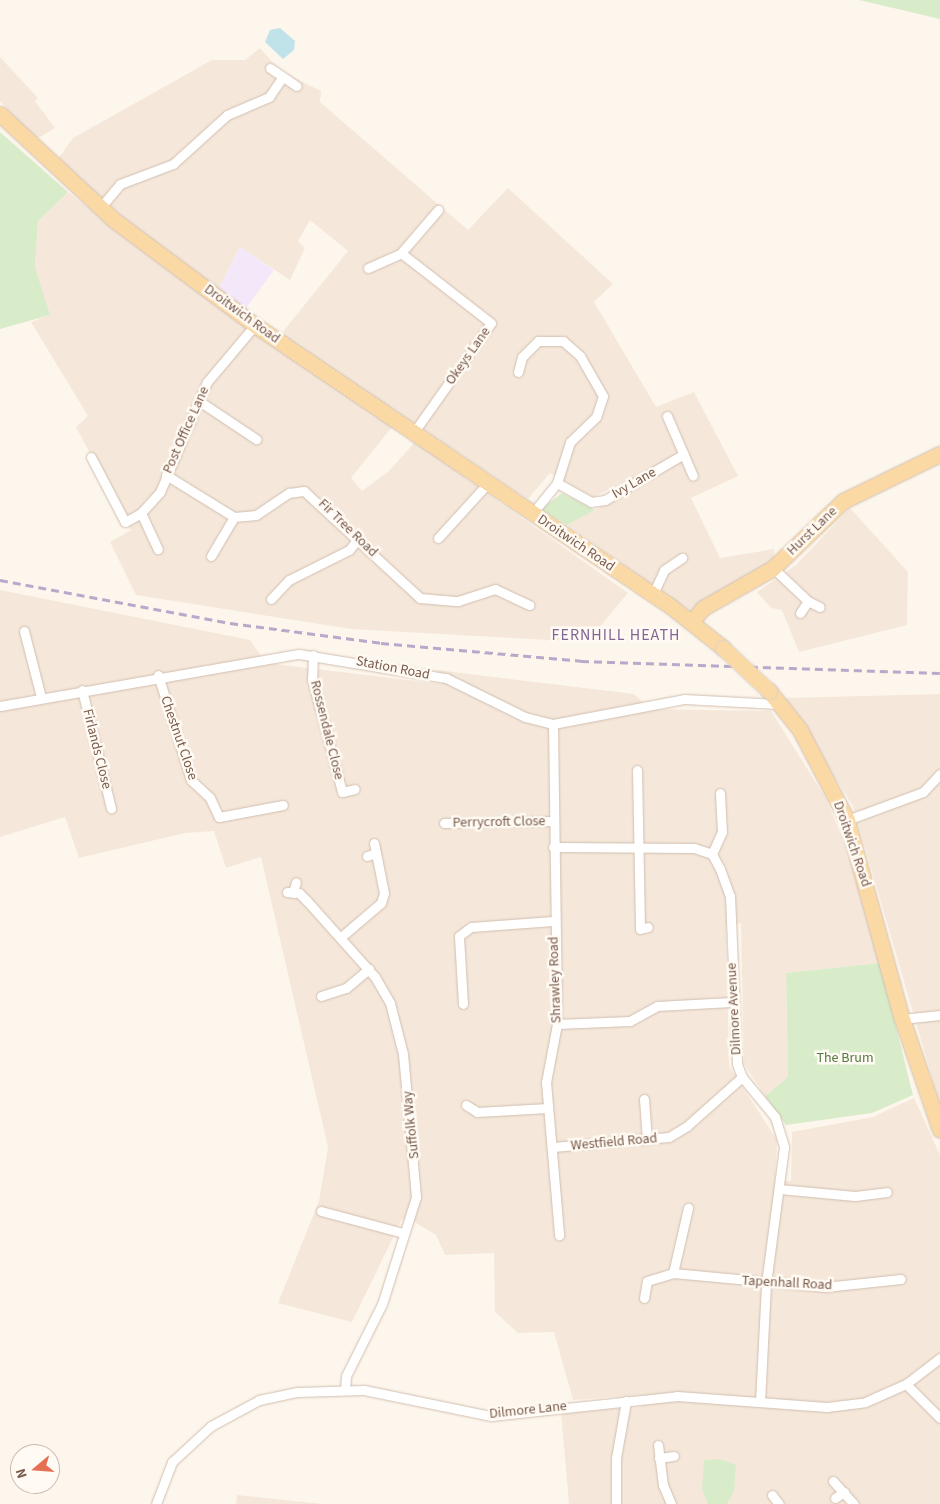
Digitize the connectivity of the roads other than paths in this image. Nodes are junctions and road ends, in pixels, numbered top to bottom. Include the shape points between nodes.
1 (270, 68) dead end
2 (281, 79) junction
3 (297, 86) dead end
4 (0, 114) edge
5 (100, 208) junction
6 (438, 210) dead end
7 (401, 254) junction
8 (368, 268) dead end
9 (255, 325) junction
10 (518, 372) dead end
11 (198, 401) junction
12 (667, 416) dead end
13 (414, 432) junction
14 (256, 440) dead end
15 (684, 454) junction
16 (940, 454) edge
17 (91, 457) dead end
18 (166, 474) junction
19 (693, 476) dead end
20 (488, 483) junction
21 (557, 483) junction
22 (141, 513) junction
23 (533, 513) junction
24 (234, 517) junction
25 (438, 538) dead end
26 (358, 539) junction
27 (158, 549) dead end
28 (211, 556) dead end
29 (682, 558) dead end
30 (773, 568) junction
31 (652, 594) junction
32 (271, 599) dead end
33 (808, 601) junction
34 (529, 605) dead end
35 (820, 607) dead end
36 (800, 614) dead end
37 (692, 621) junction
38 (24, 631) dead end
39 (313, 655) junction
40 (158, 675) junction
41 (82, 690) junction
42 (41, 698) junction
43 (778, 704) junction
44 (0, 706) edge
45 (553, 724) junction
46 (637, 770) dead end
47 (940, 774) edge
48 (355, 789) dead end
49 (720, 793) dead end
50 (283, 804) dead end
51 (111, 808) dead end
52 (847, 820) junction
53 (553, 821) junction
54 (444, 823) dead end
55 (374, 843) dead end
56 (553, 847) junction
57 (637, 848) junction
58 (376, 853) junction
59 (712, 854) junction
60 (367, 856) dead end
61 (296, 882) dead end
62 (553, 921) junction
63 (648, 928) dead end
64 (342, 937) junction
65 (369, 969) junction
66 (321, 996) dead end
67 (731, 1002) junction
68 (463, 1004) dead end
69 (940, 1015) edge
70 (902, 1019) junction
71 (557, 1024) junction
72 (742, 1077) junction
73 (644, 1099) dead end
74 (466, 1105) dead end
75 (548, 1108) junction
76 (940, 1130) edge
77 (647, 1140) junction
78 (553, 1147) junction
79 (779, 1189) junction
80 (887, 1192) dead end
81 (688, 1208) dead end
82 (320, 1211) dead end
83 (403, 1233) junction
84 (559, 1235) dead end
85 (673, 1273) junction
86 (901, 1279) dead end
87 (766, 1284) junction
88 (644, 1298) dead end
89 (940, 1358) edge
90 (906, 1384) junction
91 (345, 1390) junction
92 (626, 1401) junction
93 (760, 1401) junction
94 (940, 1418) edge
95 (658, 1446) dead end
96 (674, 1456) dead end
97 (659, 1458) junction
98 (833, 1481) dead end
99 (844, 1492) junction
100 (772, 1495) dead end
101 (835, 1498) dead end
102 (156, 1504) edge
103 (616, 1504) edge
104 (670, 1504) edge
105 (778, 1504) edge
106 (854, 1504) edge

1 - 2 street
2 - 3 street
2 - 5 street via 269,97 227,116 173,164 120,184
4 - 5 main road, Droitwich Road
5 - 9 main road, Droitwich Road
6 - 7 street
7 - 8 street
7 - 13 street, Okeys Lane via 491,323
9 - 11 street, Post Office Lane via 207,382
9 - 13 main road, Droitwich Road
10 - 21 street via 525,352 538,341 563,341 580,356 602,396 596,417 570,442
11 - 14 street
11 - 18 street, Post Office Lane
12 - 15 street
13 - 20 main road, Droitwich Road
15 - 19 street
15 - 21 street, Ivy Lane via 605,500 591,502
16 - 30 main road, Hurst Lane via 843,501
17 - 22 street via 125,522
18 - 22 street, Post Office Lane via 160,492
18 - 24 street
20 - 23 main road, Droitwich Road
20 - 25 street
21 - 23 street
22 - 27 street
23 - 31 main road, Droitwich Road
24 - 26 street, Fir Tree Road via 256,515 289,493 304,491
24 - 28 street
26 - 32 street via 349,550 288,580
26 - 34 street, Fir Tree Road via 407,590 420,598 458,601 496,589
29 - 31 street via 664,570
30 - 33 street
30 - 37 main road, Hurst Lane via 703,608
31 - 37 main road, Droitwich Road
33 - 35 street
33 - 36 street
37 - 43 main road, Droitwich Road, bridge via 769,691
38 - 42 street
39 - 40 street, Station Road
39 - 45 street, Station Road via 446,678 525,717
39 - 48 street, Rossendale Close via 312,679 342,792
40 - 41 street, Station Road
40 - 50 street, Chestnut Close via 191,780 210,798 219,817
41 - 42 street, Station Road
41 - 51 street, Firlands Close
42 - 44 street, Station Road
43 - 45 street, Station Road via 684,699
43 - 52 main road, Droitwich Road via 800,730
45 - 53 street, Shrawley Road
46 - 57 street
47 - 52 street via 923,792
49 - 59 street via 722,832
52 - 70 main road, Droitwich Road
53 - 54 street, Perrycroft Close
53 - 56 street, Shrawley Road
55 - 58 street
56 - 57 street
56 - 62 street, Shrawley Road
57 - 59 street via 694,848
57 - 63 street via 640,929
58 - 60 street
58 - 64 street via 384,892 381,903
59 - 67 street, Dilmore Avenue via 730,896
61 - 64 street, Suffolk Way via 290,892
62 - 68 street via 471,927 460,936
62 - 71 street, Shrawley Road
64 - 65 street, Suffolk Way
65 - 66 street via 346,988
65 - 83 street, Suffolk Way via 390,1003 404,1054 417,1176 416,1197
67 - 71 street via 656,1006 630,1021
67 - 72 street, Dilmore Avenue
69 - 70 street
70 - 76 main road, Droitwich Road
71 - 75 street, Shrawley Road via 548,1067
72 - 77 street, Westfield Road via 687,1126 669,1137
72 - 79 street, Dilmore Avenue via 782,1129
73 - 77 street
74 - 75 street via 477,1112
75 - 78 street, Shrawley Road
77 - 78 street, Westfield Road
78 - 84 street, Shrawley Road
79 - 80 street via 855,1196
79 - 87 street, Dilmore Avenue
81 - 85 street
82 - 83 street
83 - 91 street, Suffolk Way via 382,1304 346,1376
85 - 87 street, Tapenhall Road
85 - 88 street via 647,1282
86 - 87 street, Tapenhall Road via 825,1287
87 - 93 street, Dilmore Avenue
89 - 90 street, Dilmore Lane
90 - 93 street, Dilmore Lane via 865,1402 827,1407
90 - 94 street
91 - 92 street, Dilmore Lane via 492,1416
91 - 102 street, Dilmore Lane via 259,1400 211,1426 172,1462
92 - 93 street, Dilmore Lane via 677,1396
92 - 103 street via 616,1458
95 - 97 street
96 - 97 street
97 - 104 street
98 - 99 street
99 - 101 street
99 - 106 street
100 - 105 street

